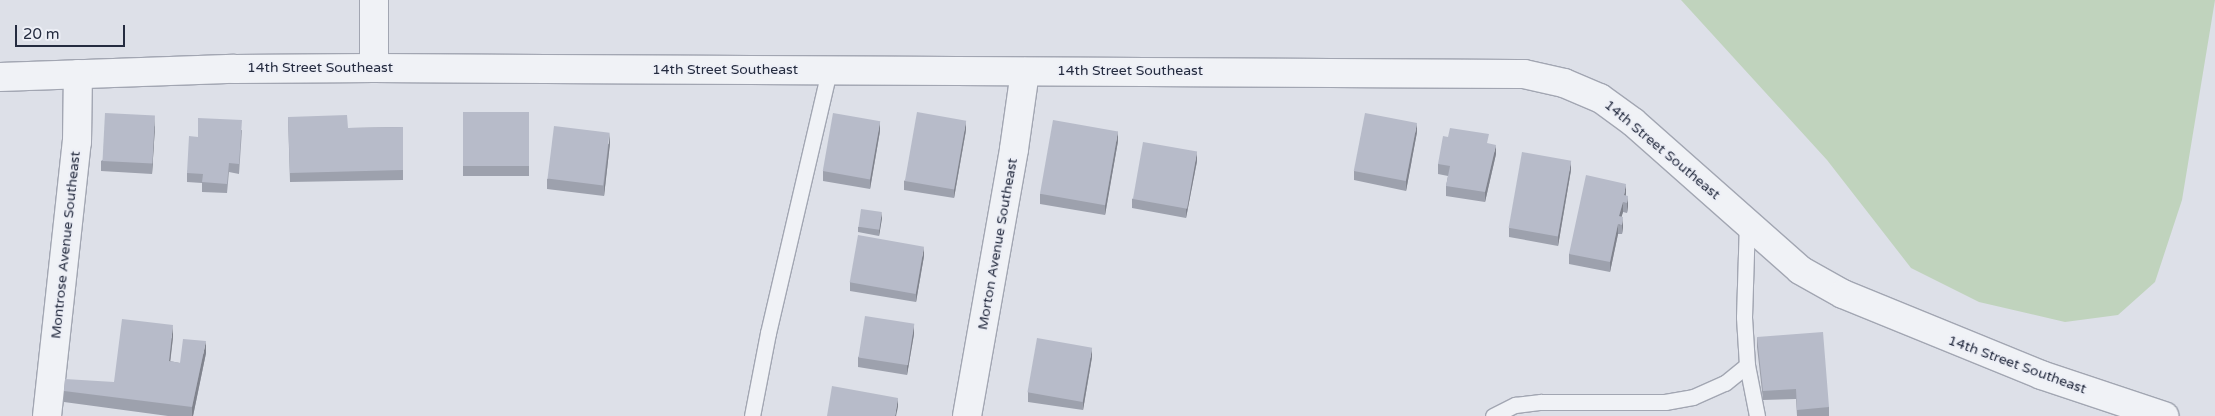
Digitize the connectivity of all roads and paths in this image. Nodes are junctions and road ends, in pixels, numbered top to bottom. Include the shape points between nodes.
1 (374, 0) edge
2 (374, 68) junction
3 (830, 70) junction
4 (1025, 72) junction
5 (78, 74) junction
6 (0, 77) edge
7 (1747, 223) junction
8 (1747, 365) junction
9 (47, 416) edge
10 (752, 416) edge
11 (967, 416) edge
12 (1493, 416) edge
13 (1757, 416) edge
14 (2164, 416) edge

1 - 2 street
2 - 3 street, 14th Street Southeast
2 - 5 street, 14th Street Southeast
3 - 4 street, 14th Street Southeast
3 - 10 lane via 768,333
4 - 7 street, 14th Street Southeast via 1178,70 1524,74 1564,83 1600,98 1633,122
4 - 11 street, Morton Avenue Southeast
5 - 6 street, 14th Street Southeast
5 - 9 street, Montrose Avenue Southeast via 77,142
7 - 8 lane via 1744,316
7 - 14 street, 14th Street Southeast via 1800,270 1843,294 2032,371
8 - 12 lane via 1725,383 1693,397 1630,404 1541,402 1516,405
8 - 13 lane

